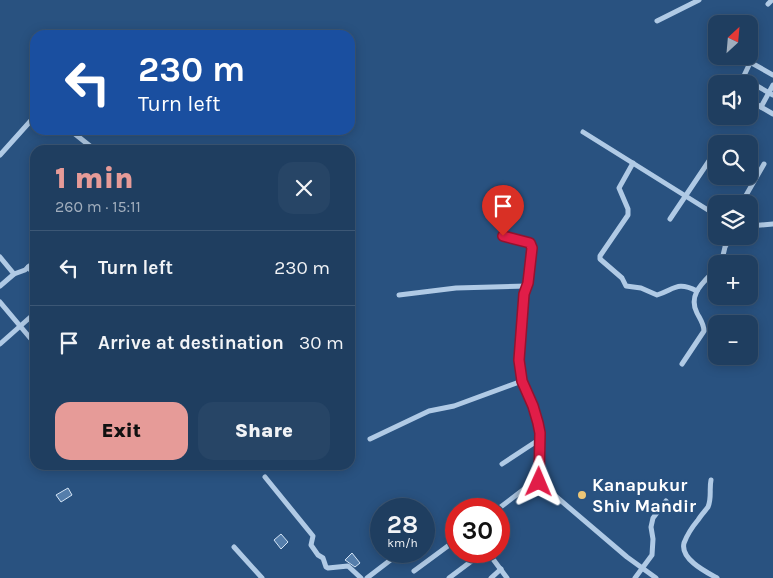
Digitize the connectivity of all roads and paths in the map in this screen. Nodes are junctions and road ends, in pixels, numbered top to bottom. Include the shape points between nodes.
1 (699, 0) edge
2 (657, 21) dead end
3 (754, 65) edge
4 (773, 75) edge
5 (773, 85) edge
6 (758, 87) edge
7 (771, 94) edge
8 (758, 105) edge
9 (761, 107) junction
10 (773, 114) edge
11 (30, 122) edge
12 (583, 132) dead end
13 (76, 135) edge
14 (89, 145) edge
15 (0, 155) edge
16 (633, 163) junction
17 (708, 163) edge
18 (764, 164) dead end
19 (746, 195) edge
20 (686, 196) junction
21 (708, 210) edge
22 (670, 219) dead end
23 (773, 224) edge
24 (758, 225) edge
25 (503, 236) dead end
26 (1, 261) edge
27 (28, 267) joint
28 (30, 269) edge
29 (14, 274) junction
30 (708, 278) edge
31 (0, 286) edge
32 (527, 286) junction
33 (697, 291) junction
34 (399, 295) dead end
35 (0, 302) edge
36 (30, 317) edge
37 (20, 326) junction
38 (30, 338) edge
39 (0, 344) edge
40 (682, 364) dead end
41 (522, 381) junction
42 (370, 439) dead end
43 (540, 439) junction
44 (502, 464) dead end
45 (265, 477) dead end
46 (711, 480) dead end
47 (539, 482) junction
48 (510, 500) edge
49 (666, 501) dead end
50 (234, 548) dead end
51 (445, 548) edge
52 (387, 563) edge
53 (470, 563) edge
54 (496, 563) edge
55 (644, 568) junction
56 (501, 569) junction
57 (414, 571) dead end
58 (262, 578) edge
59 (361, 578) edge
60 (367, 578) edge
61 (450, 578) edge
62 (491, 578) edge
63 (507, 578) edge
64 (635, 578) edge
65 (656, 578) edge
66 (717, 578) edge

1 - 2 street
3 - 4 street
5 - 7 street
6 - 7 street
7 - 9 street
8 - 9 street
9 - 10 street
11 - 15 street
12 - 16 street
13 - 14 street
16 - 20 street
16 - 33 street via 619,188 628,214 600,259 629,288 641,288 657,295 680,285
17 - 20 street
18 - 19 street
20 - 21 street
20 - 22 street
23 - 24 street
25 - 32 street via 532,244
26 - 29 street
27 - 28 street
27 - 29 street
29 - 31 street
30 - 33 street
32 - 34 street via 456,288
32 - 41 street via 519,345
33 - 40 street via 694,305 704,331
35 - 37 street
36 - 37 street
37 - 38 street
37 - 39 street
41 - 42 street via 454,406 429,411
41 - 43 street via 536,413
43 - 44 street
43 - 47 street
45 - 59 street via 313,536 312,545 326,567 348,566
46 - 66 street via 708,507 684,545 685,554 701,570
47 - 48 street via 532,483
47 - 55 street
49 - 55 street via 653,518 652,555
50 - 58 street
51 - 57 street
52 - 60 street
53 - 61 street
54 - 56 street
55 - 64 street
55 - 65 street
56 - 62 street
56 - 63 street

